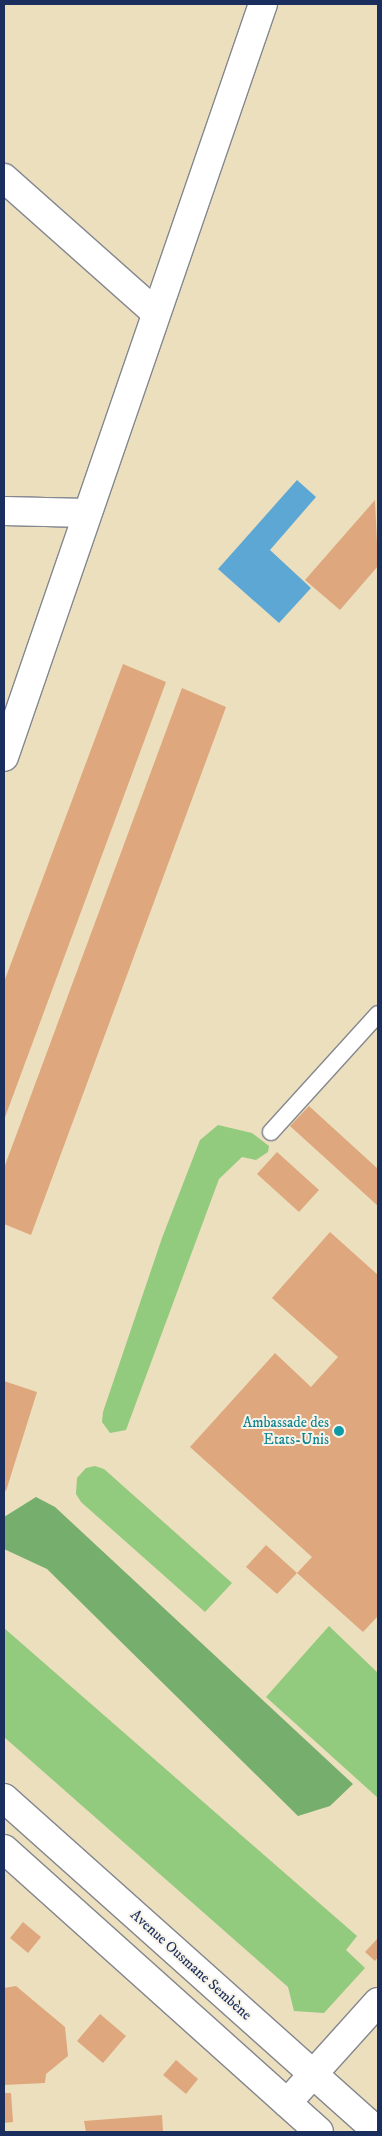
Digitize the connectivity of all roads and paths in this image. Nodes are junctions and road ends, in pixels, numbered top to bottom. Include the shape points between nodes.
1 (263, 4) edge
2 (4, 178) edge
3 (155, 312) junction
4 (4, 511) edge
5 (87, 513) junction
6 (4, 756) edge
7 (378, 1014) edge
8 (271, 1132) dead end
9 (4, 1798) edge
10 (4, 1849) edge
11 (378, 2002) edge
12 (313, 2074) junction
13 (287, 2103) junction
14 (319, 2132) edge
15 (378, 2132) edge

1 - 3 street
2 - 3 street
3 - 5 street
4 - 5 street
5 - 6 street
7 - 8 lane
9 - 12 street, Avenue Ousmane Sembène
10 - 13 street
11 - 12 street
12 - 13 street
12 - 15 street, Avenue Ousmane Sembène
13 - 14 street

